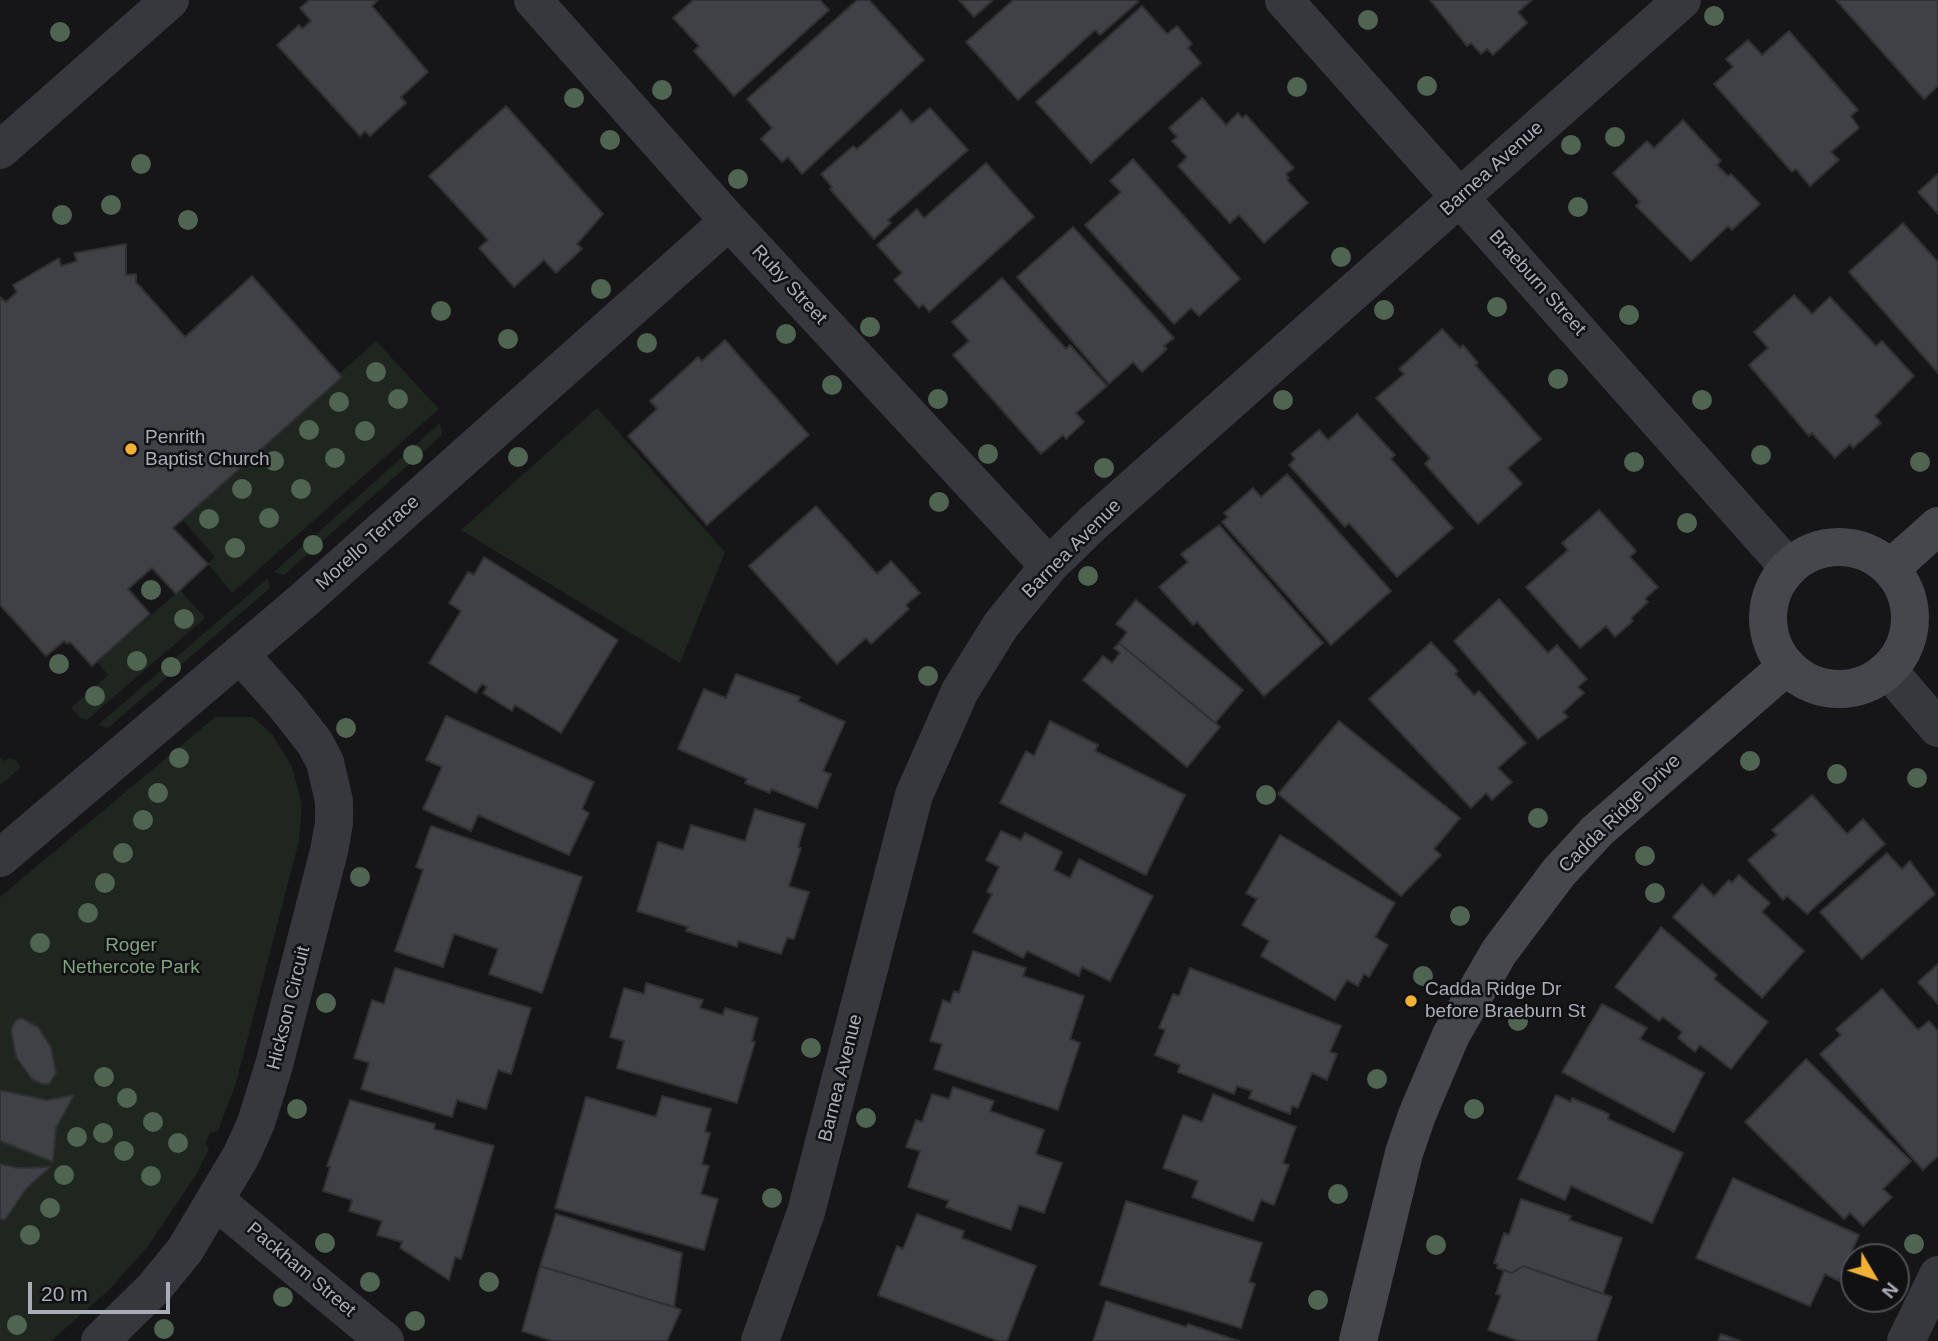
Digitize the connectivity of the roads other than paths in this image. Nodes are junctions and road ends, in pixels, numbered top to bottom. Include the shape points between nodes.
1 (170, 0) edge
2 (533, 0) edge
3 (1284, 0) edge
4 (1682, 0) edge
5 (0, 150) edge
6 (1460, 197) junction
7 (729, 221) junction
8 (1938, 526) edge
9 (1049, 566) junction
10 (1789, 568) junction
11 (1891, 568) junction
12 (240, 654) junction
13 (1787, 666) junction
14 (1888, 670) junction
15 (1938, 728) edge
16 (0, 858) edge
17 (216, 1200) junction
18 (1938, 1275) edge
19 (100, 1341) edge
20 (385, 1341) edge
21 (760, 1341) edge
22 (1359, 1341) edge
23 (1906, 1341) edge

1 - 5 street
2 - 7 street, Ruby Street
3 - 6 street, Braeburn Street
4 - 6 street, Barnea Avenue
6 - 9 street, Barnea Avenue
6 - 10 street, Braeburn Street
7 - 9 street, Ruby Street
7 - 12 street, Morello Terrace
8 - 11 street
9 - 21 street, Barnea Avenue via 981,655 941,728 918,784 806,1212
10 - 11 street via 1804,556 1840,546 1876,556
10 - 13 street via 1776,585 1768,627
11 - 14 street via 1904,586 1910,608 1909,631
12 - 16 street, Morello Terrace
12 - 17 street, Hickson Circuit via 315,743 331,784 334,824 266,1095
13 - 14 street via 1801,678 1836,689 1855,687
13 - 22 street, Cadda Ridge Drive via 1597,831 1499,951 1451,1035 1417,1115
14 - 15 street
17 - 19 street, Hickson Circuit via 154,1288
17 - 20 street, Packham Street
18 - 23 street

